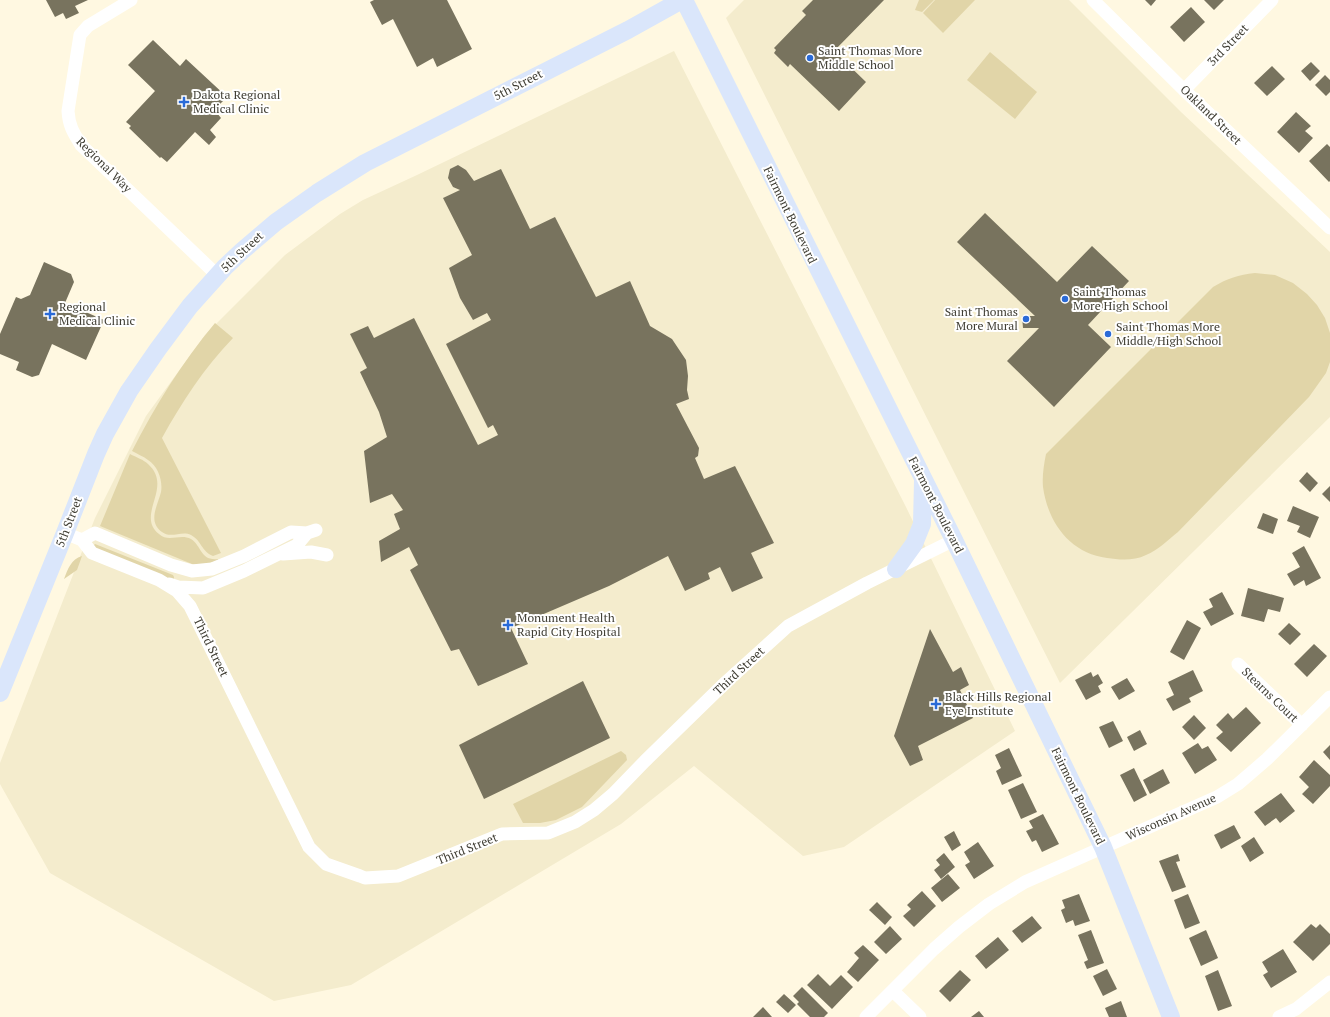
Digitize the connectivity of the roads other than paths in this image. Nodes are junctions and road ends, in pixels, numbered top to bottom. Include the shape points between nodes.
1 (131, 0) edge
2 (683, 0) edge
3 (1093, 0) edge
4 (1272, 0) edge
5 (1184, 90) junction
6 (1330, 228) edge
7 (217, 275) junction
8 (923, 478) junction
9 (65, 533) junction
10 (82, 540) junction
11 (954, 540) junction
12 (279, 554) junction
13 (327, 555) dead end
14 (171, 565) junction
15 (896, 569) junction
16 (162, 582) junction
17 (189, 588) junction
18 (190, 606) junction
19 (1238, 664) dead end
20 (0, 693) edge
21 (1330, 697) edge
22 (1302, 725) junction
23 (1103, 847) junction
24 (1330, 982) edge
25 (893, 991) junction
26 (866, 1017) edge
27 (920, 1017) edge
28 (1171, 1017) edge
29 (1279, 1017) edge

1 - 7 street, Regional Way via 88,26 80,35 68,111 69,123 81,145
2 - 7 street, 5th Street via 365,163 276,222
2 - 8 street, Fairmont Boulevard
3 - 5 street, Oakland Street
4 - 5 street, 3rd Street
5 - 6 street, Oakland Street
7 - 9 street, 5th Street via 172,329 129,391 105,434
8 - 11 street, Fairmont Boulevard
8 - 15 street via 922,524 914,544
9 - 10 street, Third Street
9 - 20 street, 5th Street
10 - 14 street via 95,532
10 - 16 street, Third Street via 92,553
11 - 15 street, Third Street
11 - 23 street, Fairmont Boulevard
12 - 13 street via 312,552
12 - 14 street via 297,545 311,531 291,532 212,569 192,571
12 - 17 street via 203,588
14 - 17 street
15 - 18 street, Third Street via 788,626 742,667 614,794 575,822 548,833 502,834 398,876 372,878 326,864 309,847
16 - 17 street
16 - 18 street, Third Street via 177,591
17 - 18 street
19 - 22 street, Stearns Court
21 - 22 street, Wisconsin Avenue
22 - 23 street, Wisconsin Avenue via 1238,784 1217,797
23 - 25 street, Wisconsin Avenue via 1025,882 989,904 934,949
23 - 28 street, Fairmont Boulevard
24 - 29 street via 1296,1009
25 - 26 street, Wisconsin Avenue
25 - 27 street

